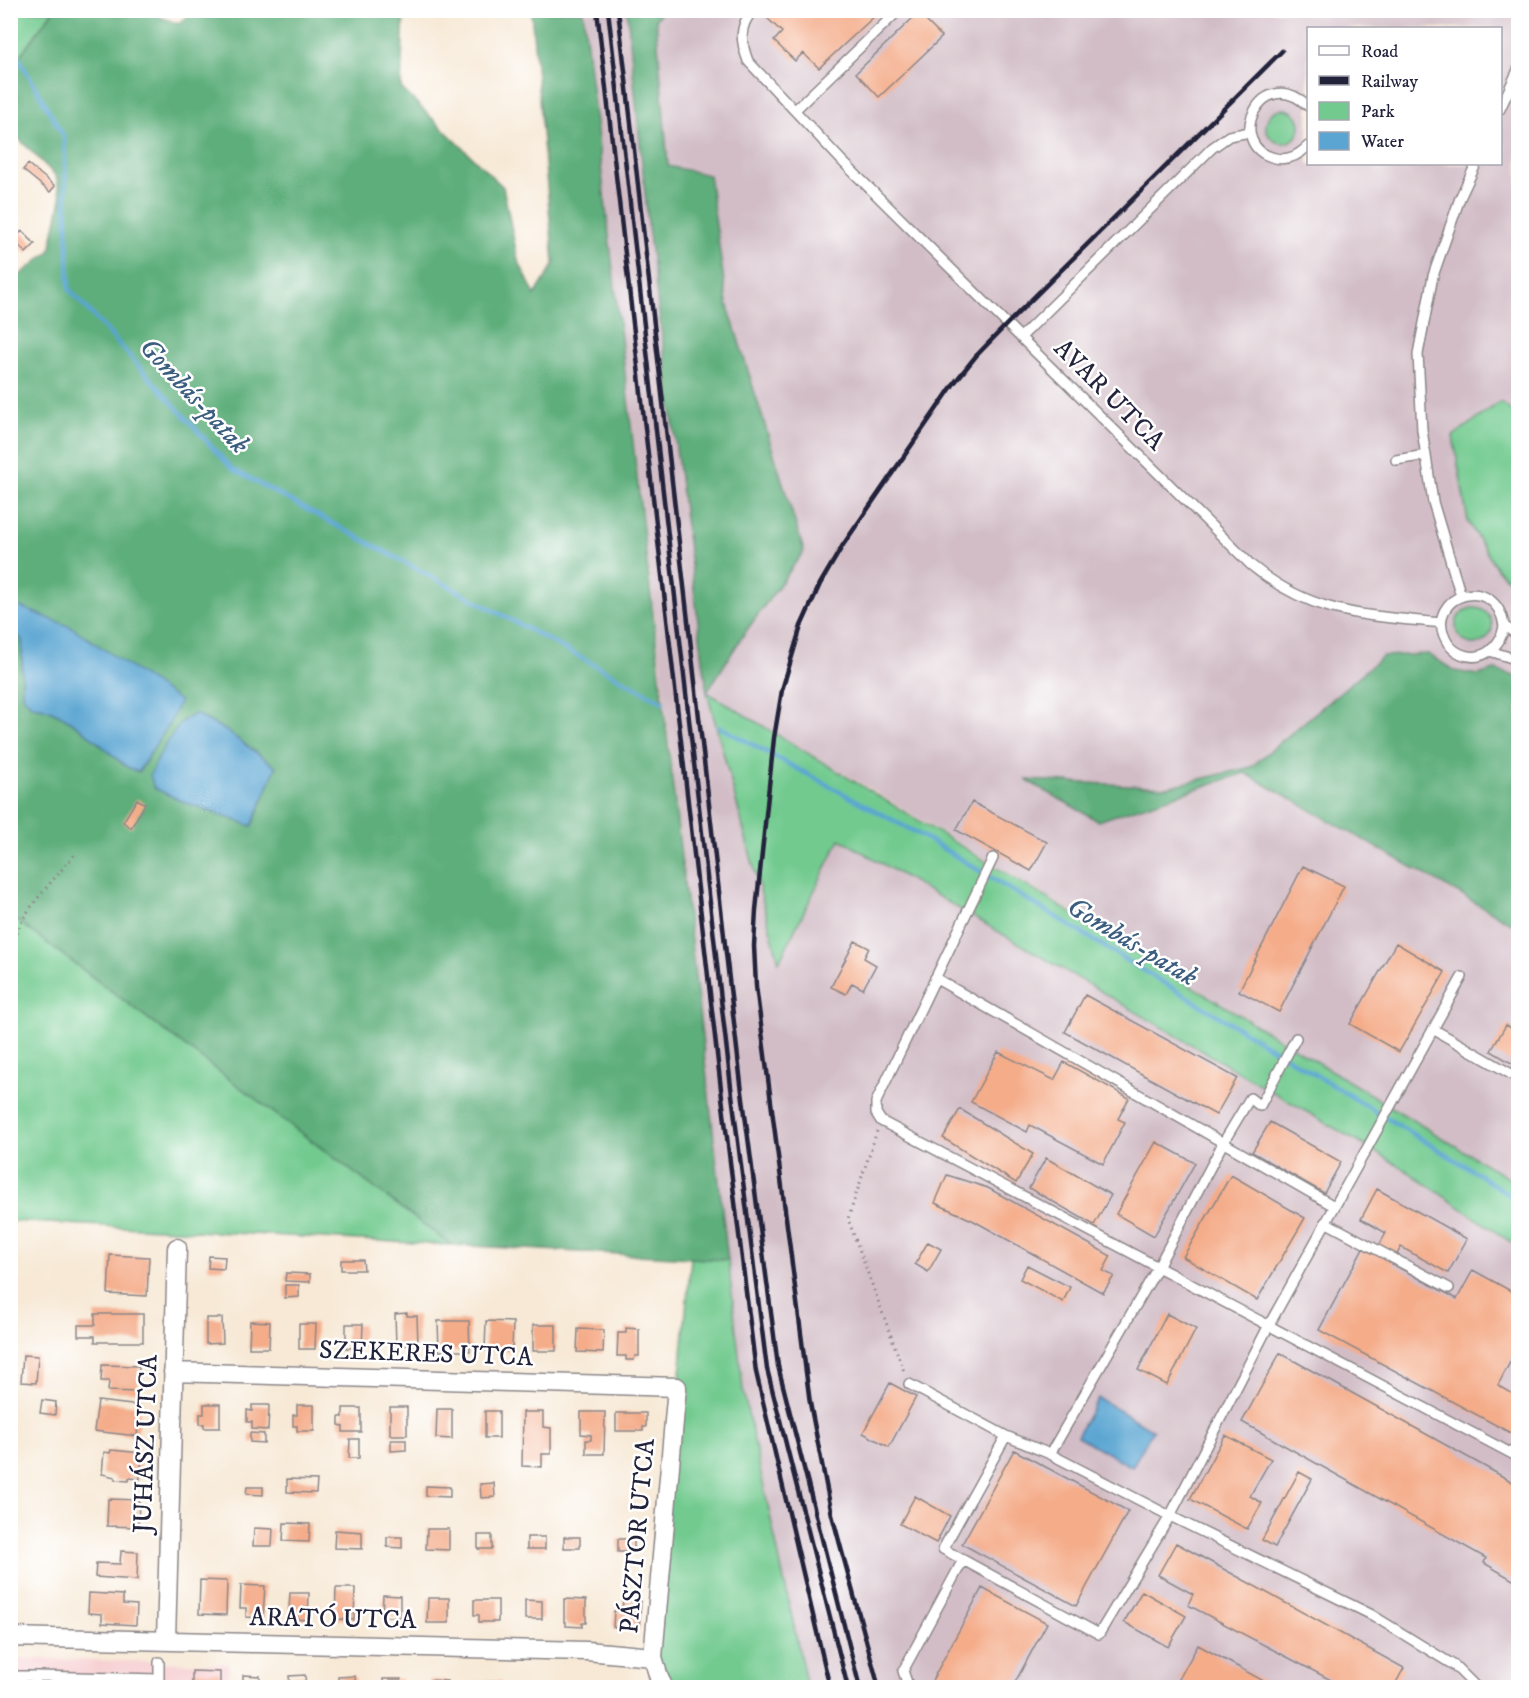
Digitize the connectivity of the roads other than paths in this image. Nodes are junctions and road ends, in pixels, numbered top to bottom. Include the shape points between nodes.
1 (753, 10) edge
2 (899, 10) edge
3 (1518, 70) edge
4 (1307, 105) edge
5 (1502, 106) edge
6 (795, 110) junction
7 (1250, 132) junction
8 (1307, 147) edge
9 (1476, 165) edge
10 (1020, 337) junction
11 (1426, 455) junction
12 (1396, 460) dead end
13 (1461, 596) junction
14 (1441, 624) junction
15 (1504, 626) junction
16 (1518, 635) edge
17 (1490, 651) junction
18 (1518, 660) edge
19 (993, 858) dead end
20 (1462, 976) dead end
21 (935, 978) junction
22 (1433, 1029) junction
23 (1296, 1038) dead end
24 (1518, 1078) edge
25 (1224, 1143) junction
26 (1334, 1206) junction
27 (1325, 1222) junction
28 (177, 1248) dead end
29 (1158, 1267) junction
30 (1449, 1288) dead end
31 (1269, 1325) junction
32 (173, 1371) junction
33 (909, 1384) road end
34 (677, 1387) joint
35 (1006, 1436) junction
36 (1050, 1454) junction
37 (1518, 1457) edge
38 (1170, 1516) junction
39 (963, 1560) junction
40 (10, 1637) edge
41 (166, 1640) junction
42 (653, 1657) junction
43 (159, 1662) dead end
44 (36, 1676) junction
45 (92, 1683) edge
46 (159, 1683) edge
47 (14, 1688) edge
48 (35, 1688) edge
49 (664, 1688) edge
50 (909, 1688) edge
51 (1477, 1688) edge

1 - 6 lane, AVAR UTCA via 746,18 741,41 748,61
2 - 6 lane
3 - 5 lane
4 - 7 lane via 1291,94 1269,96 1253,110
6 - 10 lane, AVAR UTCA
7 - 8 lane via 1261,151 1281,159 1291,158
7 - 10 lane via 1229,136 1212,148
9 - 11 lane via 1433,276 1418,354
10 - 14 lane, AVAR UTCA via 1251,565 1278,586 1310,602 1341,611
11 - 12 lane
11 - 13 lane via 1434,502
13 - 14 lane via 1447,607
13 - 15 lane via 1491,599 1503,615
14 - 17 lane via 1447,642 1462,655
15 - 16 lane
15 - 17 lane via 1498,644
17 - 18 lane
19 - 21 lane
20 - 22 lane
21 - 25 lane
21 - 29 lane via 876,1102 881,1121
22 - 24 lane
22 - 26 lane
23 - 25 lane via 1260,1106 1250,1098
25 - 26 lane
25 - 29 lane
26 - 27 lane
27 - 30 lane
27 - 31 lane
28 - 32 street, JUHÁSZ UTCA
29 - 31 lane
29 - 36 lane
31 - 37 lane
31 - 38 lane
32 - 34 street, SZEKERES UTCA
32 - 41 street, JUHÁSZ UTCA
33 - 35 lane
34 - 42 street, PÁSZTOR UTCA
35 - 36 lane
35 - 39 lane via 944,1549
36 - 38 lane
38 - 39 lane via 1099,1634
38 - 51 lane via 1372,1615 1455,1666
39 - 50 lane via 903,1671
40 - 41 street, ARATÓ UTCA
41 - 42 street, ARATÓ UTCA via 587,1651
42 - 49 street, PÁSZTOR UTCA
43 - 46 lane
44 - 45 lane
44 - 47 lane via 14,1676
44 - 48 lane
45 - 46 lane

